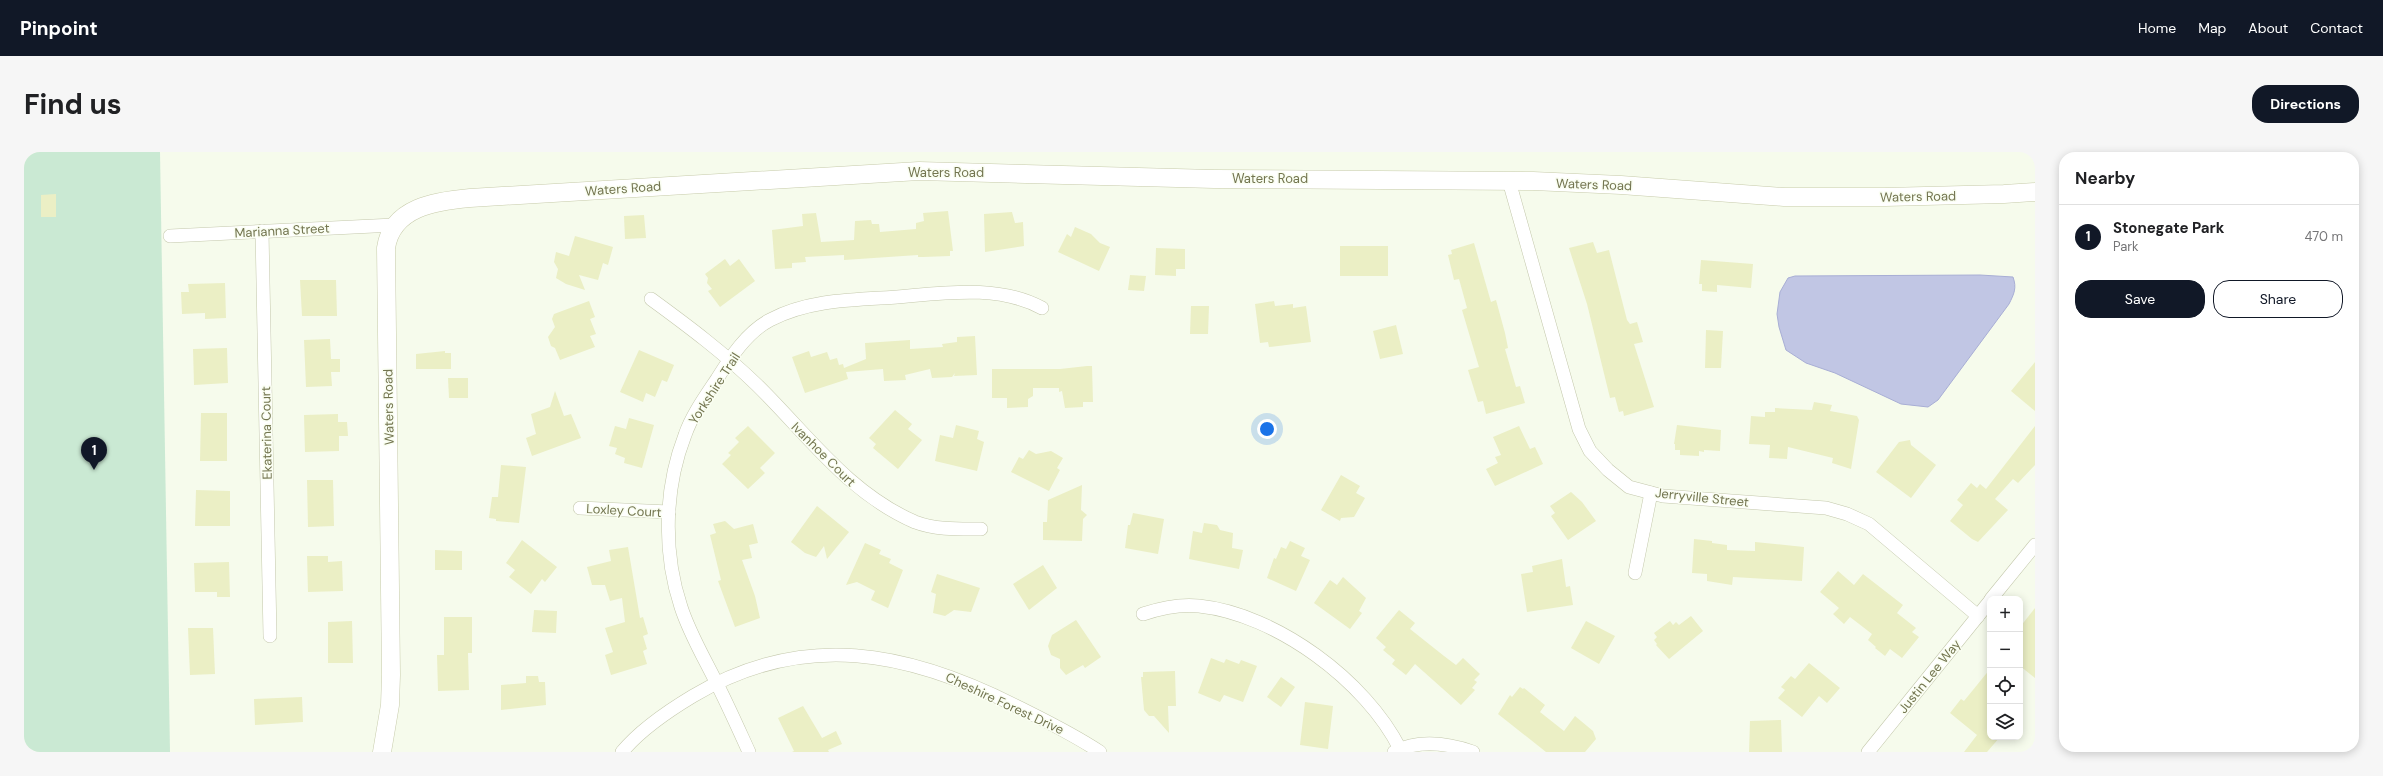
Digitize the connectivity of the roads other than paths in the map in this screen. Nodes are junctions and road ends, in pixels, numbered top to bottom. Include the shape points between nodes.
1 (1508, 181) junction
2 (2035, 192) edge
3 (394, 225) junction
4 (262, 231) junction
5 (170, 236) dead end
6 (651, 299) dead end
7 (1042, 308) dead end
8 (730, 360) junction
9 (1651, 493) junction
10 (580, 508) dead end
11 (669, 512) junction
12 (981, 529) dead end
13 (2035, 545) edge
14 (1635, 573) dead end
15 (1994, 596) edge
16 (1987, 605) edge
17 (1143, 614) dead end
18 (1978, 616) junction
19 (270, 636) dead end
20 (716, 682) junction
21 (1396, 750) edge
22 (382, 752) edge
23 (622, 752) edge
24 (749, 752) edge
25 (1100, 752) edge
26 (1473, 752) edge
27 (1868, 752) edge

1 - 2 street, Waters Road via 1621,184 1784,197 1885,197
1 - 3 street, Waters Road via 1214,179 870,172 454,199 420,207
1 - 9 street, Jerryville Street via 1579,430 1590,451 1608,470 1629,487
3 - 4 street, Marianna Street
3 - 22 street, Waters Road via 387,239 386,248 391,675 390,705
4 - 5 street, Marianna Street
4 - 19 street, Ekaterina Court
6 - 8 street, Ivanhoe Court
7 - 8 street, Yorkshire Trail via 1026,299 1008,294 984,292 810,305 788,311 768,321 750,335
8 - 11 street, Yorkshire Trail via 695,413 684,436 671,490
8 - 12 street, Ivanhoe Court via 762,390 825,458 877,501 916,522 938,527
9 - 14 street
9 - 18 street, Jerryville Street via 1826,508 1847,514 1869,524
10 - 11 street, Loxley Court
11 - 20 street, Yorkshire Trail via 673,572 681,608
13 - 15 street, Justin Lee Way
16 - 18 street, Justin Lee Way
17 - 21 street via 1178,606 1198,606 1218,609 1279,632 1349,681 1378,713
18 - 27 street, Justin Lee Way
20 - 23 street, Cheshire Forest Drive via 660,718
20 - 24 street, Yorkshire Trail
20 - 25 street, Cheshire Forest Drive via 769,663 806,657 852,655 894,660 964,681 1075,735
21 - 26 street via 1439,744

